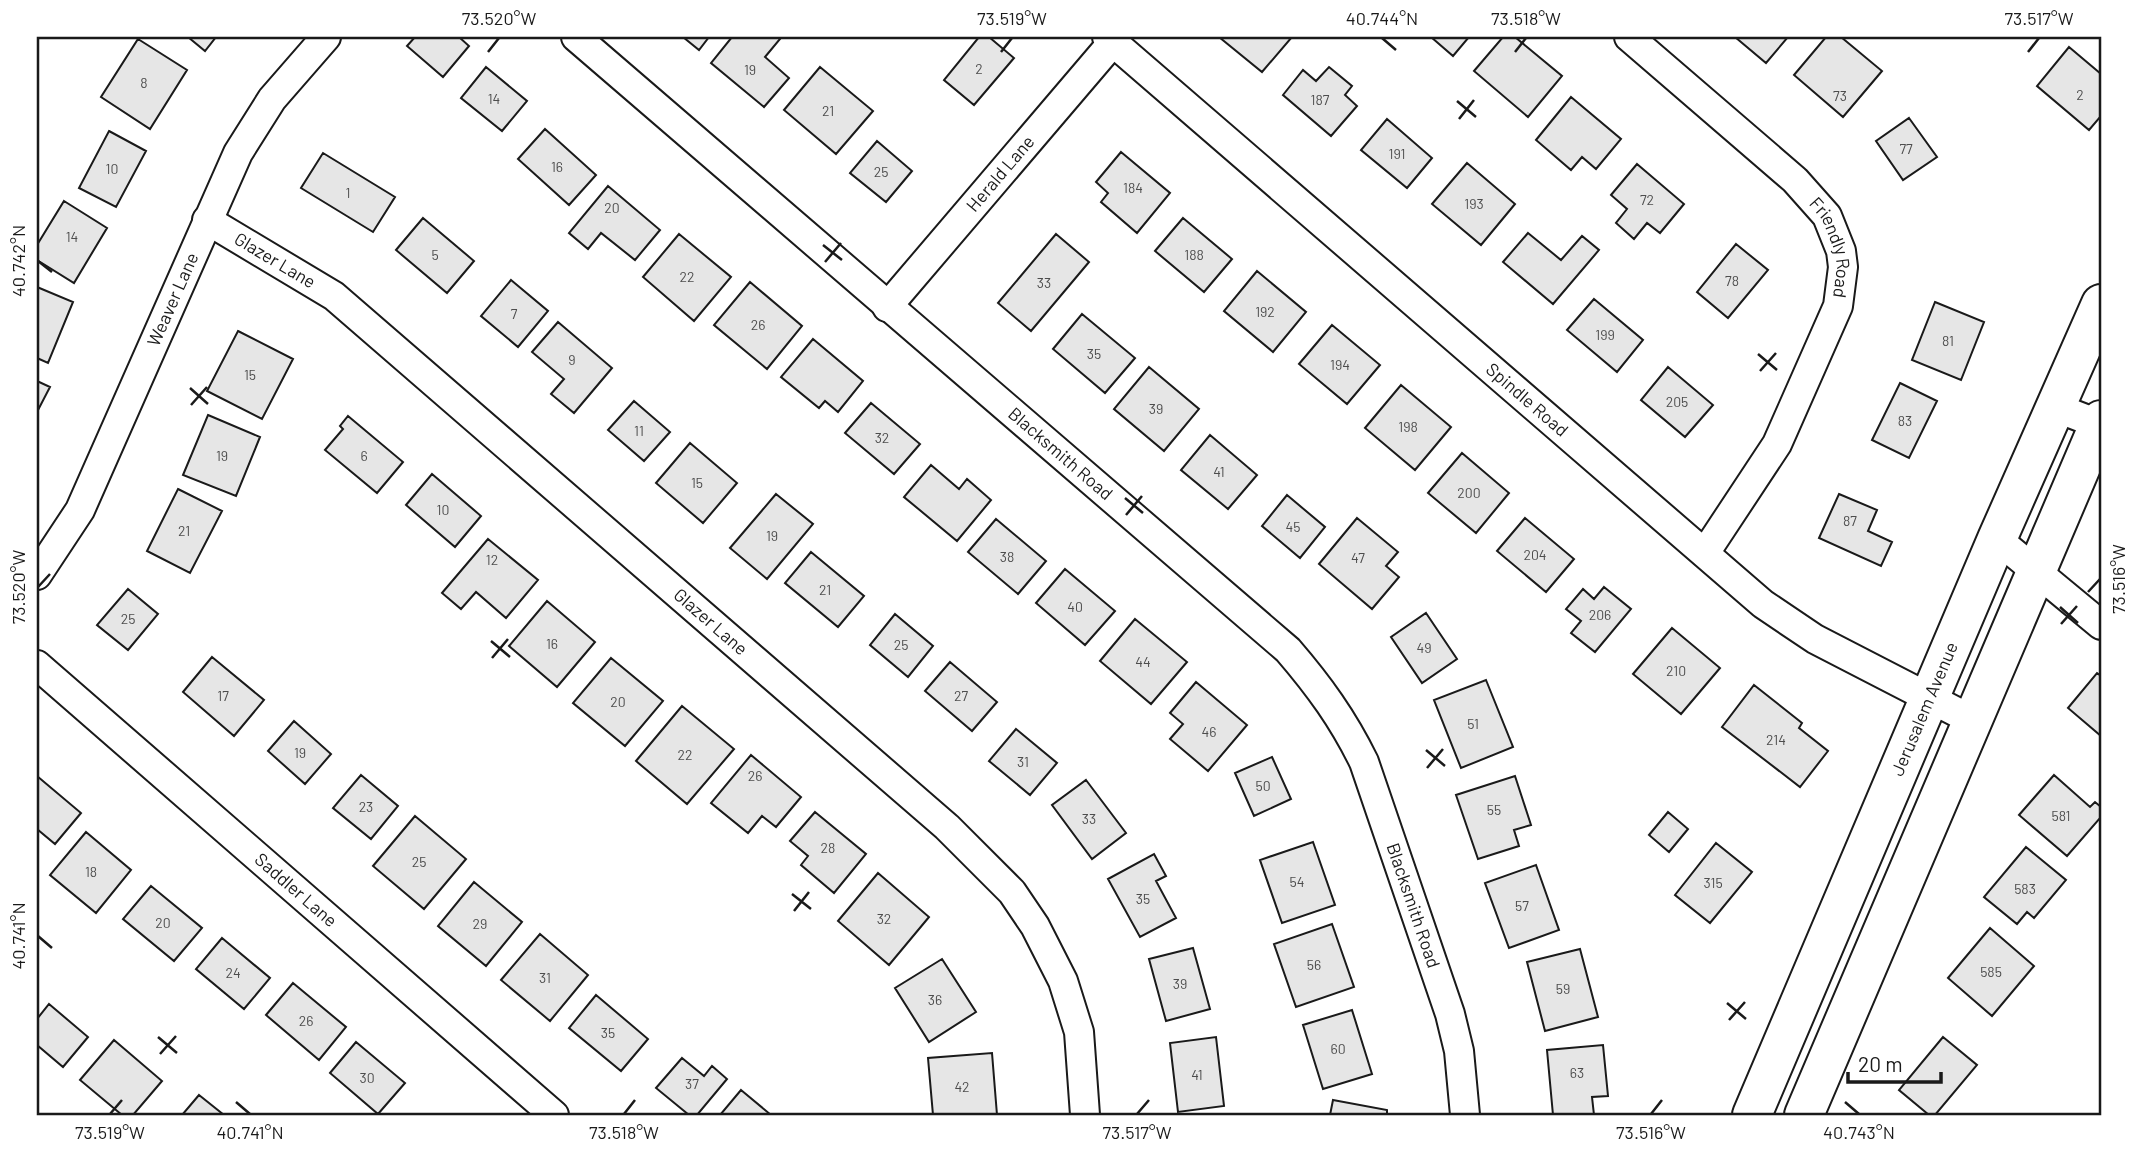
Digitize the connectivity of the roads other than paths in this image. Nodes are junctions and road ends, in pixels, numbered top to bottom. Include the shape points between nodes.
1 (326, 37) edge
2 (576, 37) edge
3 (1629, 37) edge
4 (1110, 39) edge
5 (207, 220) junction
6 (2101, 304) edge
7 (887, 307) junction
8 (2057, 408) junction
9 (2101, 423) edge
10 (1997, 539) junction
11 (1705, 553) junction
12 (2038, 572) junction
13 (37, 575) edge
14 (2101, 625) edge
15 (37, 665) edge
16 (1930, 697) junction
17 (1974, 720) junction
18 (1756, 1114) edge
19 (554, 1115) edge
20 (1085, 1115) edge
21 (1465, 1115) edge
22 (1804, 1115) edge

1 - 5 street, Weaver Lane via 272,99 238,153
2 - 7 street, Blacksmith Road
3 - 11 street, Friendly Road via 1795,180 1827,216 1841,251 1838,306 1777,444
4 - 7 street, Herald Lane
4 - 11 street, Spindle Road
5 - 13 street, Weaver Lane via 80,510
5 - 20 street, Glazer Lane via 334,296 937,818 1012,892 1063,981 1079,1032
6 - 8 main road, Jerusalem Avenue
7 - 21 street, Blacksmith Road via 1288,650 1339,715 1364,762 1450,1014
8 - 9 street
8 - 10 main road, Jerusalem Avenue
9 - 12 main road
10 - 12 street
10 - 16 main road, Jerusalem Avenue
11 - 16 street, Spindle Road via 1763,604 1815,639
12 - 14 street
12 - 17 main road
15 - 19 street, Saddler Lane
16 - 17 street, Spindle Road
16 - 18 main road, Jerusalem Avenue
17 - 22 main road

